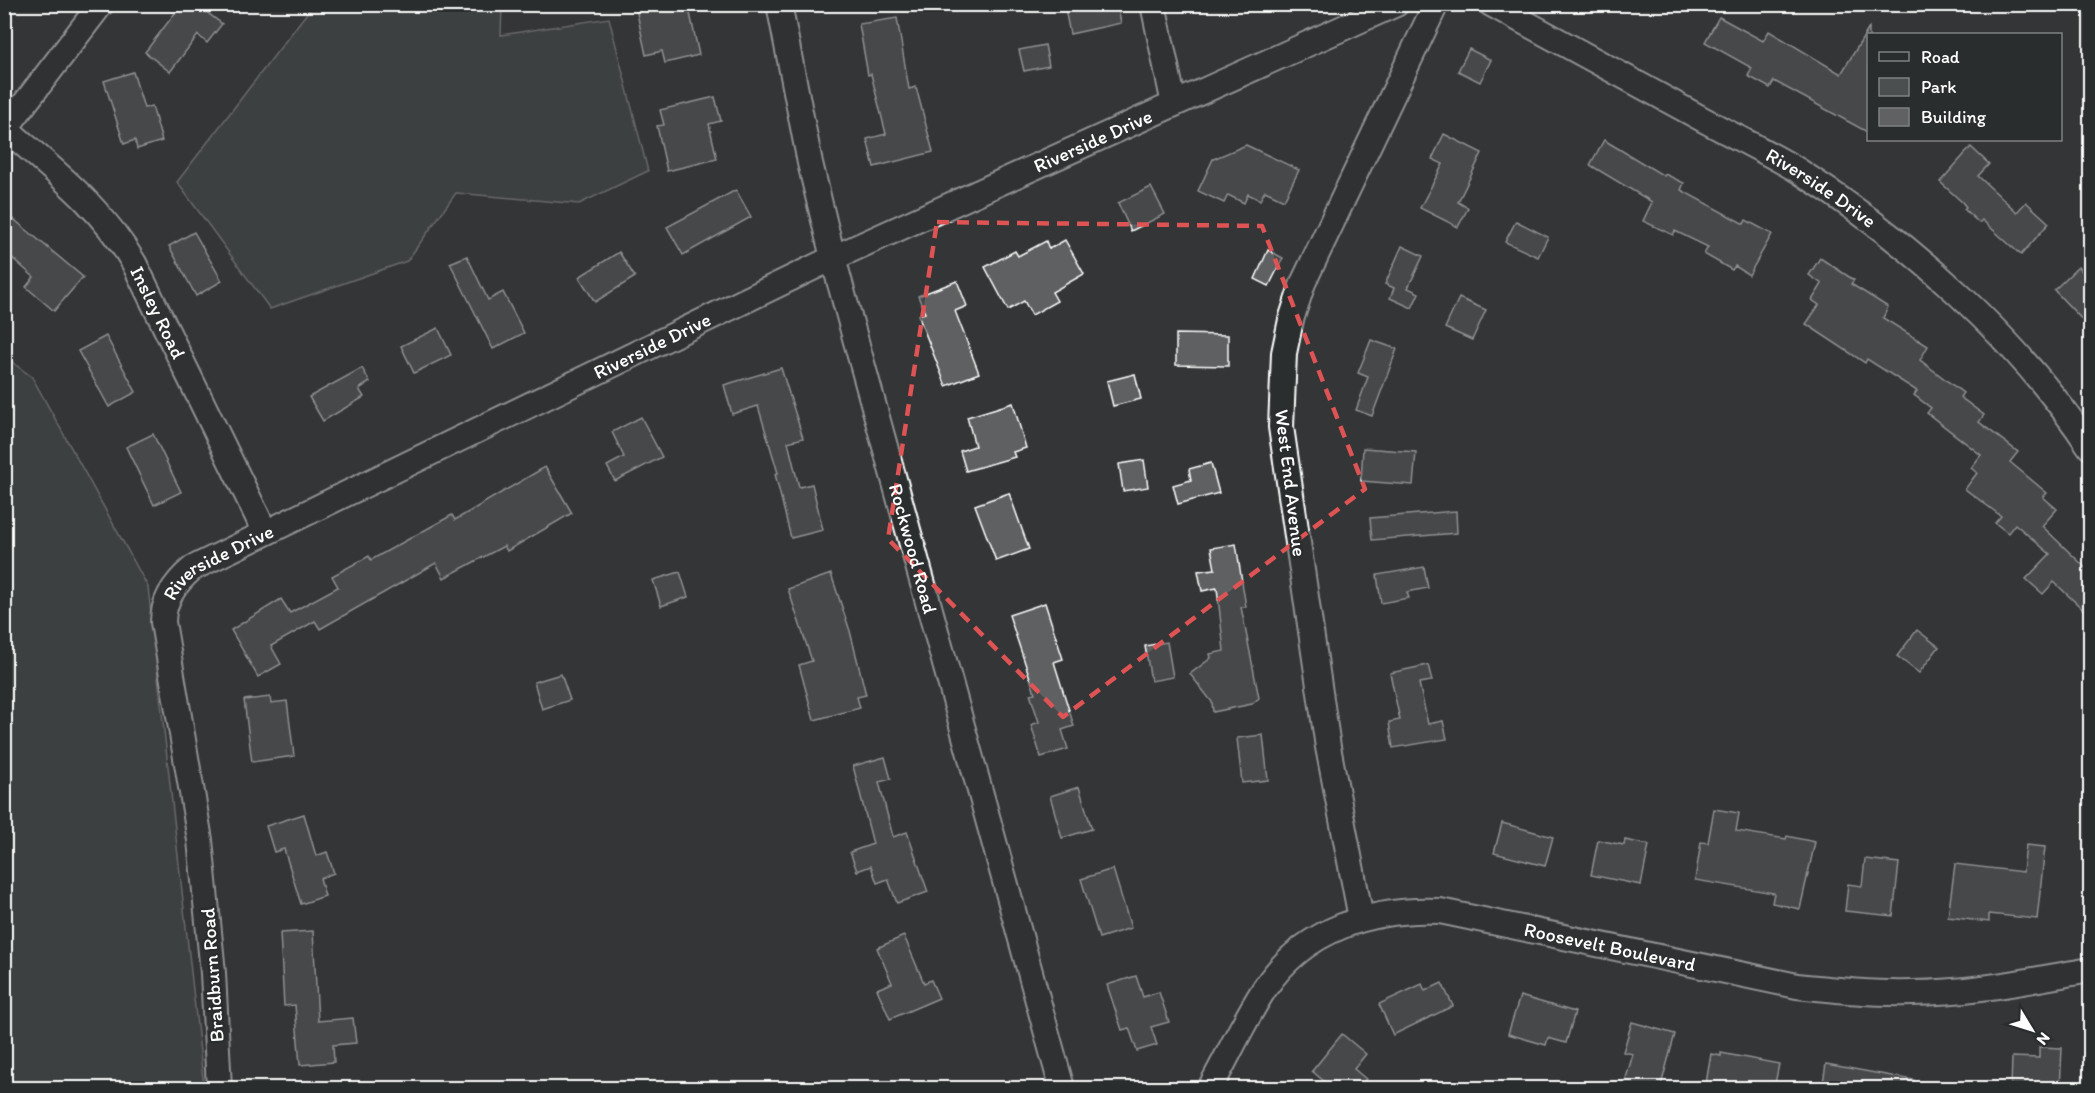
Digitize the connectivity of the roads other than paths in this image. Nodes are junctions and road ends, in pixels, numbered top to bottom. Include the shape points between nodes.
1 (101, 4) edge
2 (779, 4) edge
3 (1153, 4) edge
4 (1396, 4) edge
5 (1436, 4) edge
6 (1491, 4) edge
7 (1174, 104) junction
8 (5, 128) edge
9 (833, 258) junction
10 (2091, 447) edge
11 (265, 532) junction
12 (202, 862) joint
13 (1361, 918) junction
14 (2091, 970) edge
15 (219, 1089) edge
16 (1062, 1089) edge
17 (1210, 1089) edge

1 - 8 street
2 - 9 street, Rockwood Road
3 - 7 street
4 - 7 street, Riverside Drive
5 - 13 street, West End Avenue via 1303,283 1284,353 1281,427 1328,747
6 - 10 street, Riverside Drive via 1796,170 1874,224 1934,272 1991,326 2040,380
7 - 9 street, Riverside Drive
8 - 11 street, Insley Road via 96,208 118,235
9 - 11 street, Riverside Drive
9 - 16 street, Rockwood Road
11 - 12 street, Riverside Drive via 193,568 178,580 163,616
12 - 15 street, Braidburn Road via 213,962
13 - 14 street, Roosevelt Boulevard via 1411,909 1440,911 1797,986 1851,992 1976,989
13 - 17 street, Roosevelt Boulevard via 1307,945 1285,964 1265,988

